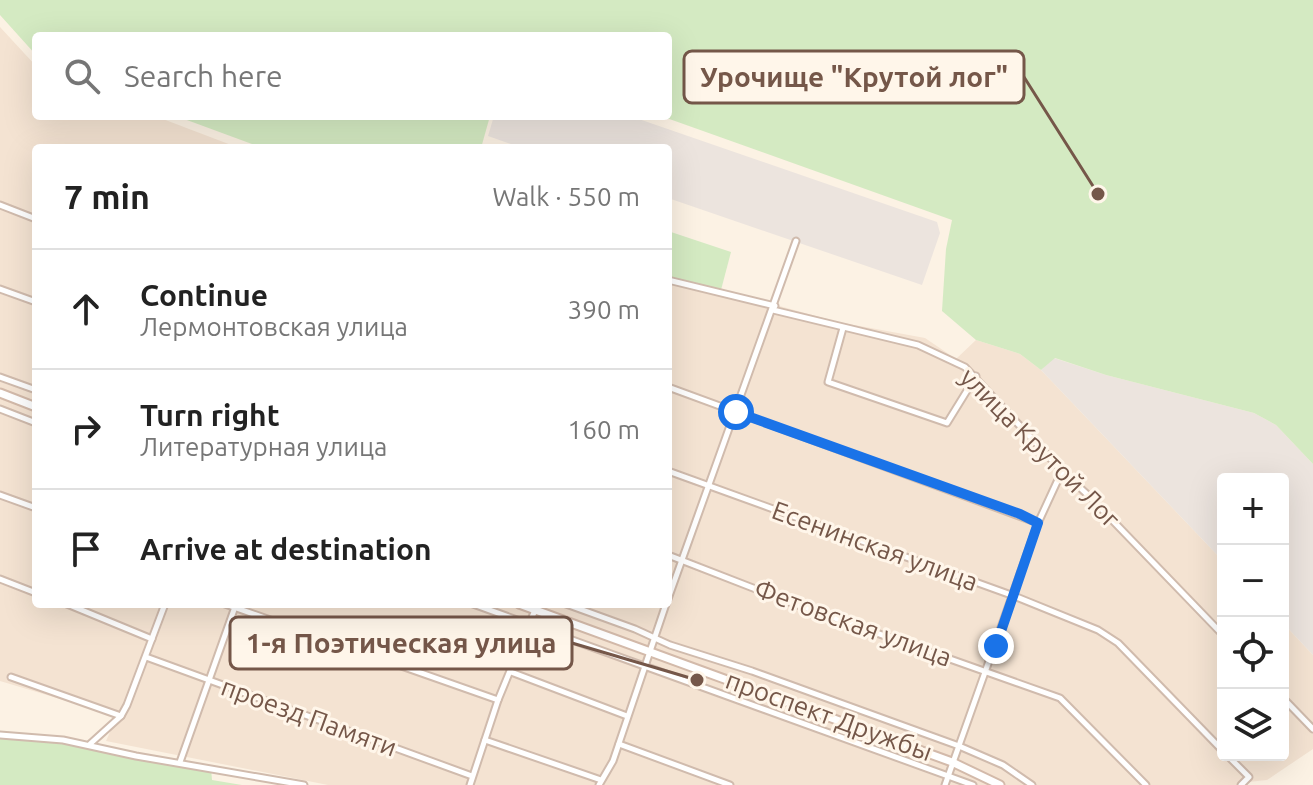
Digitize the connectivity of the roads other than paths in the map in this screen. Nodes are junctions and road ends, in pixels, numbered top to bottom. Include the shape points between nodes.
1 (0, 205) edge
2 (32, 217) edge
3 (796, 241) dead end
4 (672, 281) edge
5 (0, 289) edge
6 (32, 301) edge
7 (774, 308) junction
8 (843, 328) junction
9 (976, 376) junction
10 (0, 377) edge
11 (672, 388) edge
12 (32, 389) edge
13 (0, 393) edge
14 (32, 405) edge
15 (0, 409) edge
16 (736, 412) junction
17 (32, 421) edge
18 (1062, 471) junction
19 (672, 472) edge
20 (708, 486) junction
21 (0, 495) edge
22 (32, 507) edge
23 (1038, 523) junction
24 (672, 557) edge
25 (682, 561) junction
26 (0, 579) edge
27 (672, 588) edge
28 (32, 591) edge
29 (1014, 596) junction
30 (77, 608) edge
31 (164, 608) edge
32 (234, 608) edge
33 (241, 608) edge
34 (484, 608) edge
35 (530, 608) edge
36 (576, 608) edge
37 (665, 608) edge
38 (535, 610) junction
39 (530, 624) junction
40 (1217, 629) edge
41 (654, 638) junction
42 (152, 639) junction
43 (649, 651) junction
44 (146, 657) junction
45 (644, 665) junction
46 (987, 671) junction
47 (511, 672) junction
48 (11, 677) dead end
49 (209, 680) junction
50 (498, 700) junction
51 (1289, 704) edge
52 (121, 716) junction
53 (627, 716) junction
54 (1313, 729) edge
55 (0, 735) edge
56 (485, 740) junction
57 (619, 744) junction
58 (89, 745) junction
59 (1217, 745) edge
60 (959, 746) junction
61 (1233, 761) edge
62 (180, 762) junction
63 (952, 762) junction
64 (949, 775) junction
65 (472, 776) junction
66 (600, 782) edge
67 (304, 785) edge
68 (470, 785) edge
69 (730, 785) edge
70 (945, 785) edge
71 (973, 785) edge
72 (1000, 785) edge
73 (1032, 785) edge
74 (1146, 785) edge
75 (1241, 785) edge

1 - 2 street
3 - 7 street
4 - 7 street, улица Крутой Лог
5 - 6 street
7 - 8 street, улица Крутой Лог
7 - 16 street
8 - 9 street, улица Крутой Лог via 918,345
8 - 9 street via 828,382 947,423
9 - 18 street, улица Крутой Лог
10 - 12 street
11 - 16 street
13 - 14 main road
15 - 17 street
16 - 20 street
16 - 23 street
18 - 23 street
18 - 40 street, улица Крутой Лог
19 - 20 street, Есенинская улица
20 - 25 street
20 - 29 street, Есенинская улица
21 - 22 street
23 - 29 street
24 - 25 street, Фетовская улица
25 - 27 street
25 - 46 street, Фетовская улица
26 - 28 street
29 - 46 street
29 - 59 street, Есенинская улица via 1108,636
30 - 42 street
31 - 42 street
32 - 49 street
33 - 50 street
34 - 39 street
35 - 38 main road, проспект Дружбы
36 - 41 street
37 - 41 street
38 - 39 street
38 - 43 main road, проспект Дружбы
39 - 45 street
39 - 47 street
41 - 43 street
41 - 60 street
42 - 44 street
43 - 45 street
43 - 63 main road, проспект Дружбы
44 - 49 street, проезд Памяти
44 - 52 street
45 - 53 street
45 - 64 street
46 - 60 street
46 - 74 street, Фетовская улица via 1060,698
47 - 50 street
47 - 53 street
48 - 52 street
49 - 62 street
49 - 65 street, проезд Памяти
50 - 56 street
51 - 54 street
52 - 58 street
53 - 57 street
55 - 58 street
56 - 65 street
56 - 66 street
57 - 66 street
57 - 69 street
58 - 62 street
60 - 63 street
60 - 73 street
61 - 75 street via 1249,777
62 - 67 street
63 - 64 street
63 - 72 main road, проспект Дружбы
64 - 70 street
64 - 71 street
65 - 68 street

